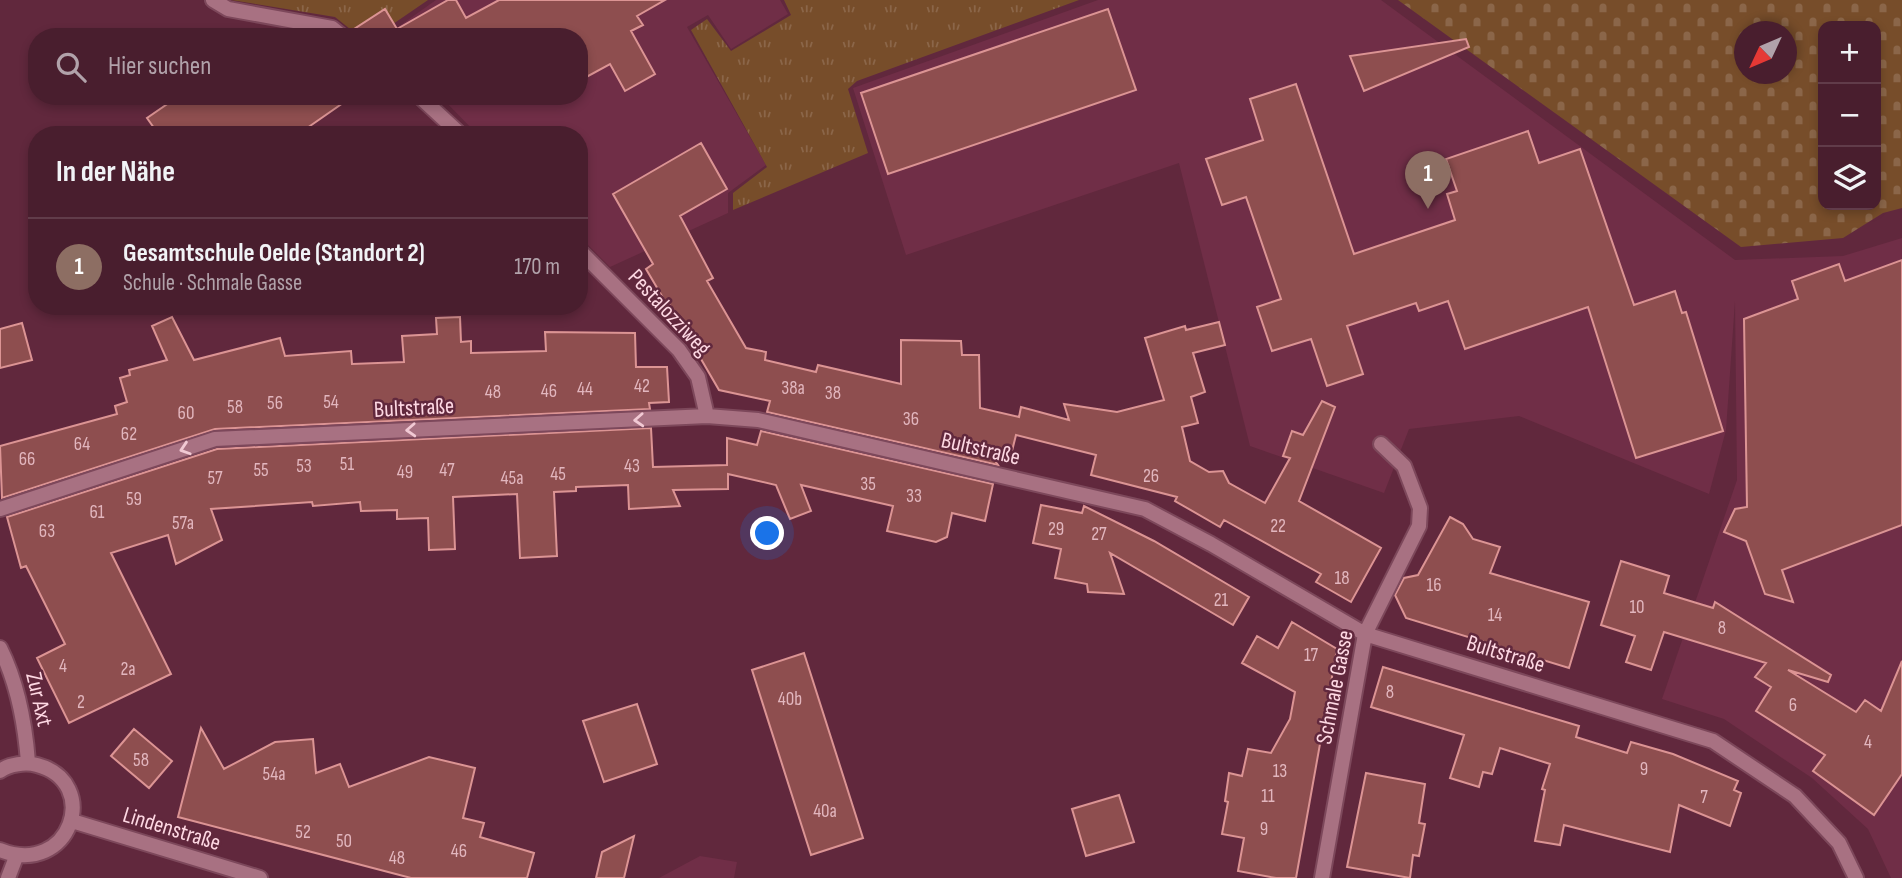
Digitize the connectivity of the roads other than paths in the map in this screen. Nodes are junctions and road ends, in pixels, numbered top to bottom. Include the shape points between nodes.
1 (213, 0) edge
2 (332, 28) edge
3 (429, 105) edge
4 (451, 126) edge
5 (588, 259) edge
6 (707, 416) junction
7 (1381, 444) dead end
8 (0, 509) edge
9 (1365, 634) junction
10 (0, 648) edge
11 (28, 762) junction
12 (0, 771) edge
13 (72, 821) junction
14 (0, 850) edge
15 (16, 858) junction
16 (8, 878) edge
17 (260, 878) edge
18 (1322, 878) edge
19 (1856, 878) edge

1 - 2 street via 228,9
3 - 4 street
5 - 6 street, Pestalozziweg via 680,350 698,377
6 -> 8 street, Bultstraße via 215,439
6 - 9 street, Bultstraße via 758,420 1144,509
7 - 9 street, Schmale Gasse via 1404,466 1420,509 1419,526
9 - 18 street, Schmale Gasse
9 - 19 street, Bultstraße via 1713,741 1795,796 1839,843
10 - 11 street, Zur Axt via 24,718
11 - 12 street
11 - 13 street via 58,775 73,805
13 - 15 street via 65,838 51,851 34,858
13 - 17 street, Lindenstraße
14 - 15 street
15 - 16 street

